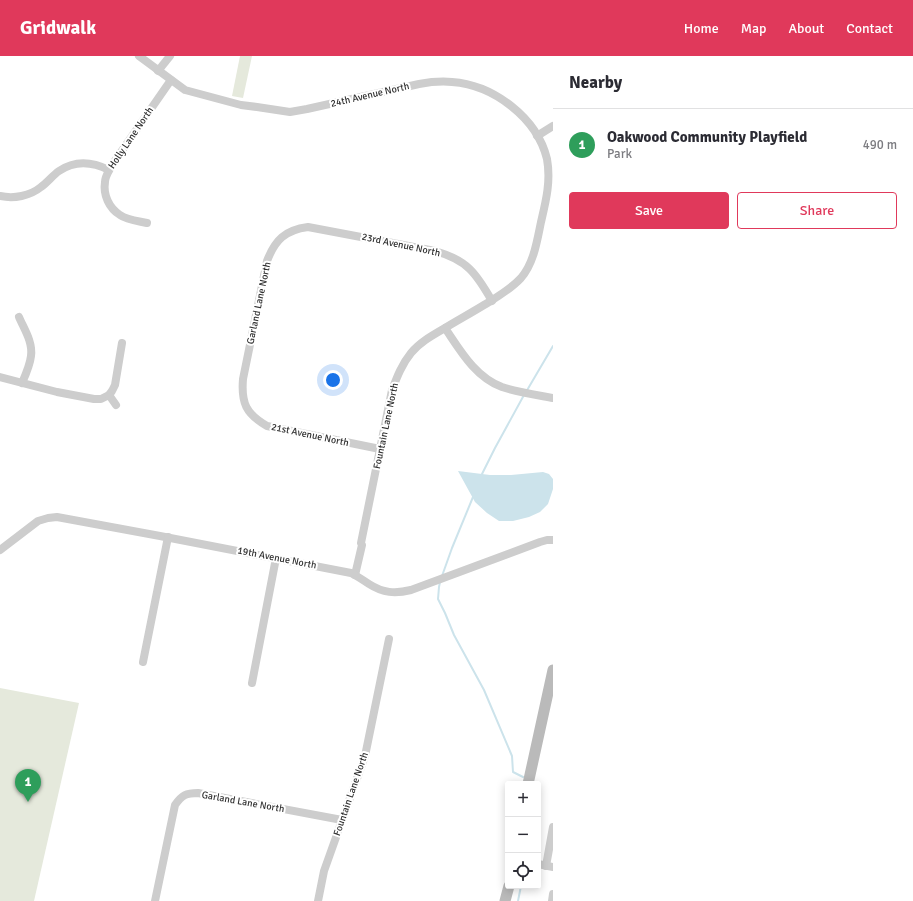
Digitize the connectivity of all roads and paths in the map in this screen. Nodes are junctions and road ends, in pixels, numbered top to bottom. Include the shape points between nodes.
1 (140, 56) edge
2 (170, 56) edge
3 (158, 71) junction
4 (171, 80) junction
5 (553, 126) edge
6 (537, 136) junction
7 (109, 170) junction
8 (0, 196) edge
9 (147, 223) dead end
10 (316, 228) joint
11 (492, 300) junction
12 (19, 317) dead end
13 (445, 328) junction
14 (122, 343) dead end
15 (0, 376) edge
16 (22, 383) junction
17 (109, 395) junction
18 (553, 398) edge
19 (116, 405) dead end
20 (247, 409) joint
21 (380, 450) junction
22 (168, 537) junction
23 (553, 540) edge
24 (0, 550) edge
25 (276, 558) junction
26 (355, 575) junction
27 (389, 639) dead end
28 (143, 662) dead end
29 (553, 670) edge
30 (252, 683) dead end
31 (529, 781) edge
32 (342, 820) junction
33 (553, 828) edge
34 (546, 866) edge
35 (507, 889) edge
36 (553, 894) edge
37 (154, 901) edge
38 (318, 901) edge
39 (505, 901) edge
40 (552, 901) edge

1 - 3 street
2 - 3 street
3 - 4 street, 24th Avenue North
4 - 6 street, 24th Avenue North via 185,90 249,106 290,112 419,84 453,82 475,87 501,99 515,109
4 - 7 street, Holly Lane North
5 - 6 street
6 - 11 street via 547,160 549,176 548,192 534,253 521,278
7 - 8 street via 91,163 74,164 59,171 31,193 19,197
7 - 9 street, Holly Lane North via 105,192 113,210 120,216
10 - 11 street, 23rd Avenue North via 447,255 469,268
10 - 20 street, Garland Lane North via 299,228 283,236 276,243 267,261 243,379 243,399
11 - 13 street, Fountain Lane North
12 - 16 street via 32,354
13 - 18 street via 470,363 489,381 502,387
13 - 21 street, Fountain Lane North via 422,342 403,364 392,390
14 - 17 street via 115,385
15 - 16 street
16 - 17 street via 94,399
17 - 19 street
20 - 21 street, 21st Avenue North via 252,416 267,426
21 - 26 street, Fountain Lane North
22 - 24 street, 19th Avenue North via 57,517 38,521
22 - 25 street, 19th Avenue North
22 - 28 street
23 - 26 street, 19th Avenue North via 540,542 400,593 378,589
25 - 26 street, 19th Avenue North
25 - 30 street
27 - 32 street, Fountain Lane North via 365,756
29 - 31 street
32 - 37 street, Garland Lane North via 198,793 184,795 174,805
32 - 38 street, Fountain Lane North via 324,871
33 - 34 street
35 - 39 street
36 - 40 street

